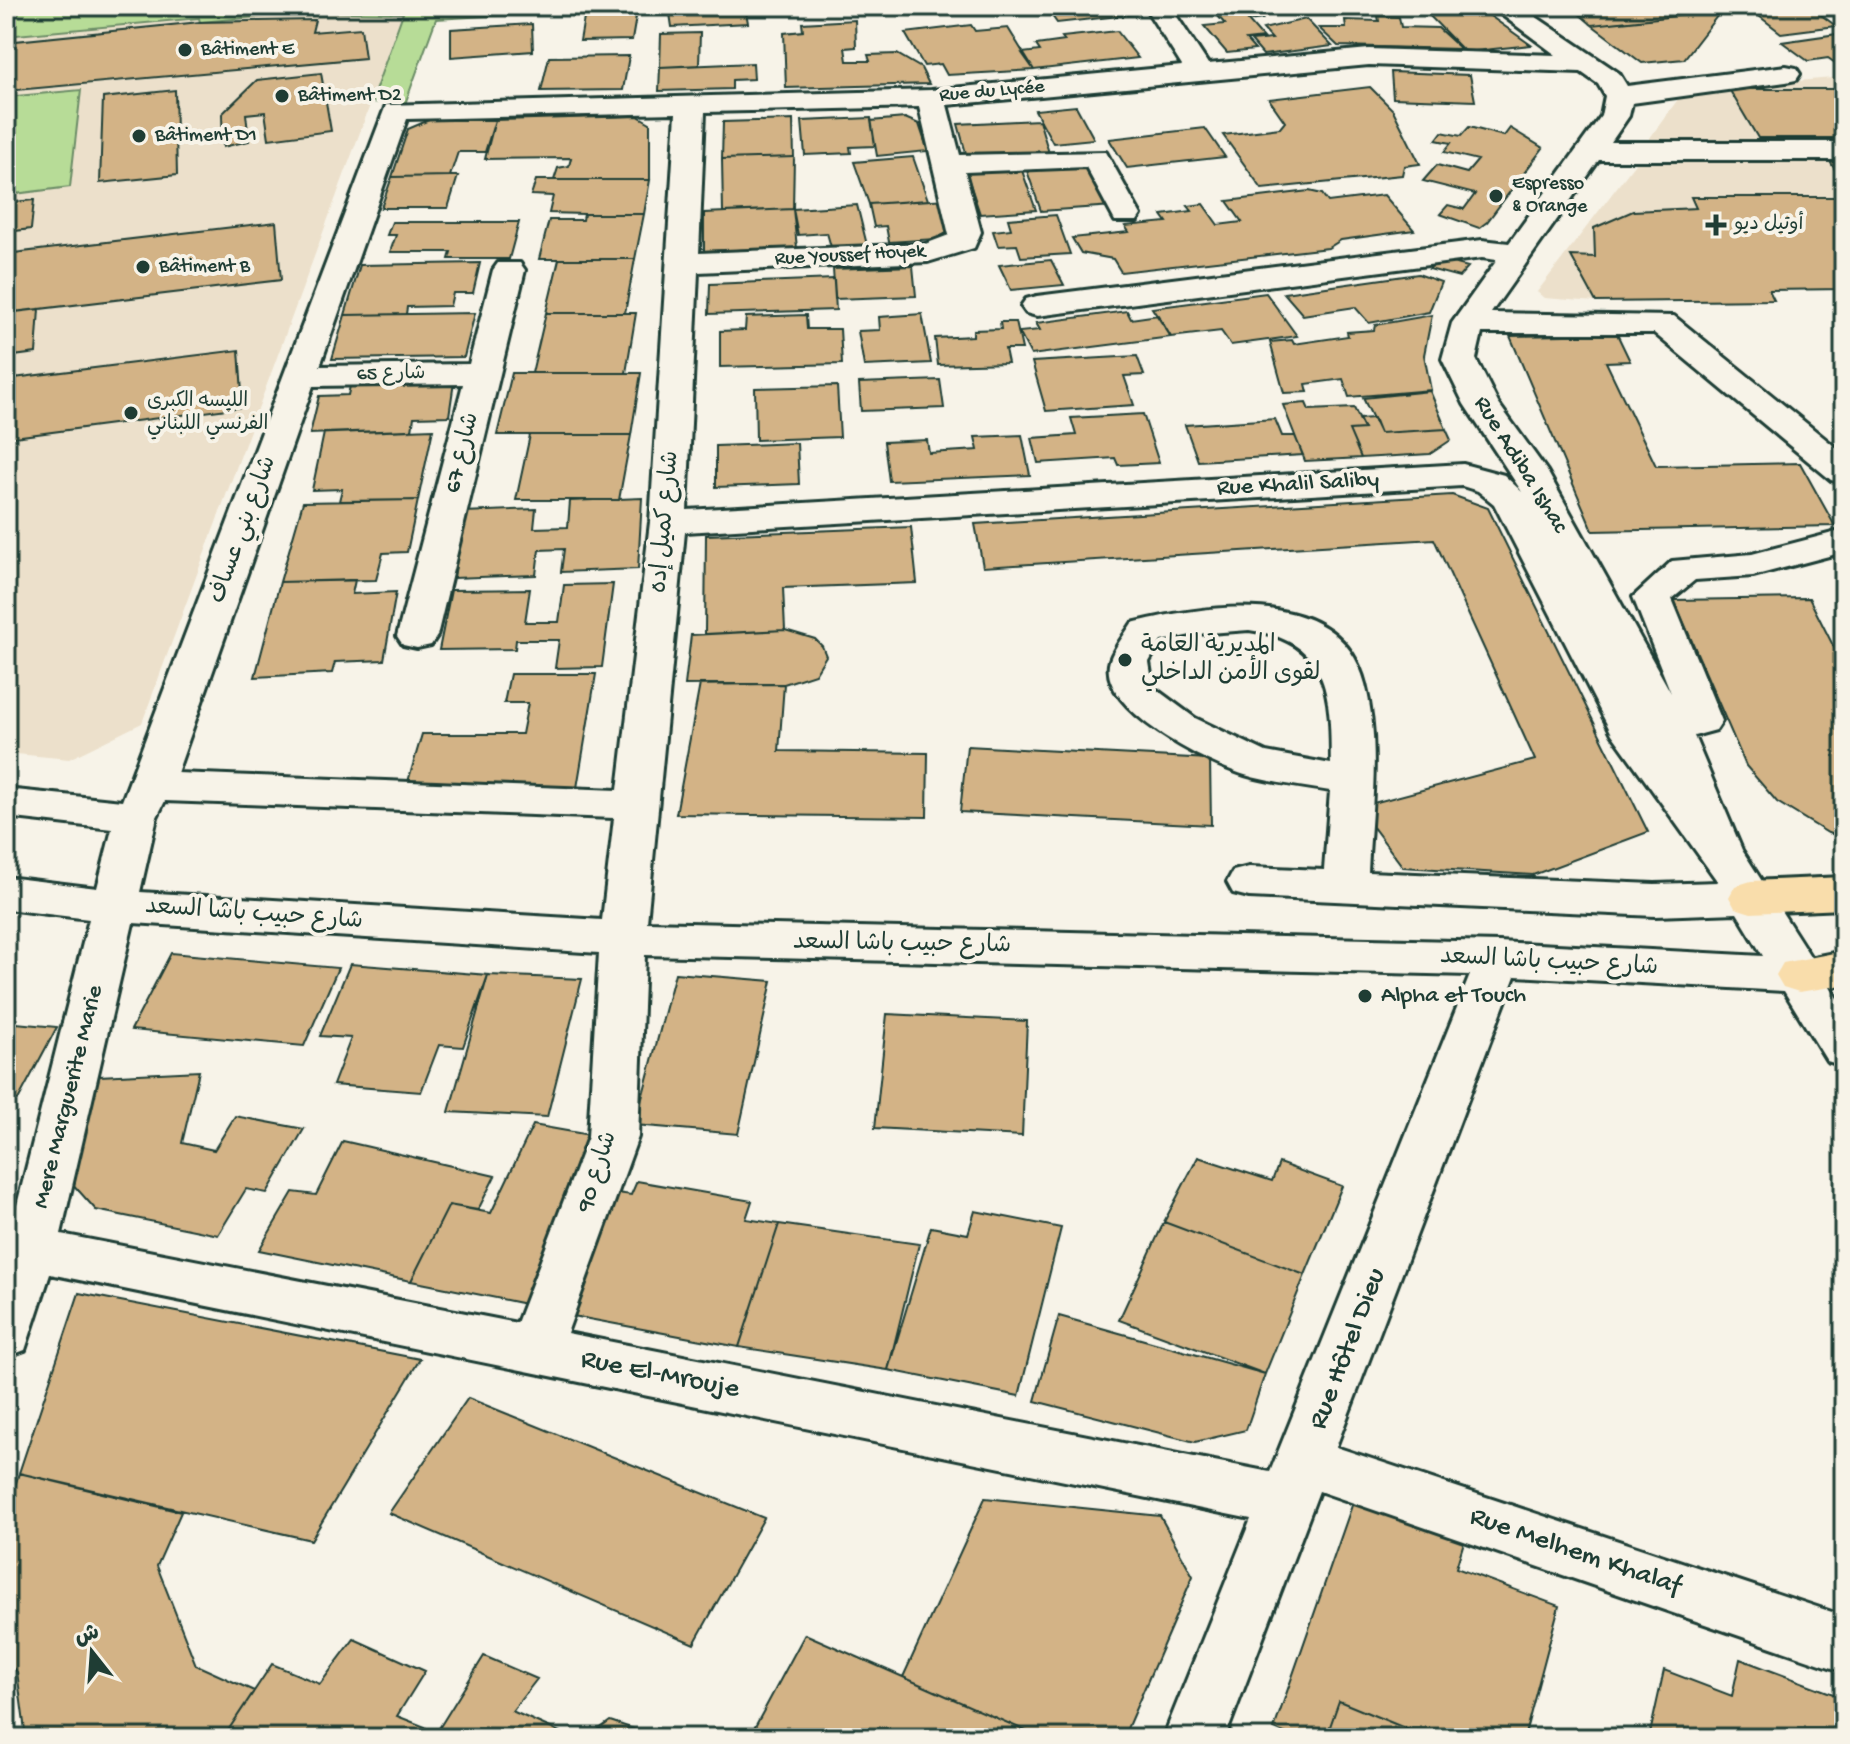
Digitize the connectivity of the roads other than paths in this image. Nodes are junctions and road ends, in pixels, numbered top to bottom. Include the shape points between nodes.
1 (1157, 6) edge
2 (1503, 6) edge
3 (1588, 64) junction
4 (1201, 74) junction
5 (1786, 74) dead end
6 (1619, 96) junction
7 (931, 98) junction
8 (691, 105) junction
9 (396, 111) joint
10 (1591, 151) junction
11 (1844, 151) edge
12 (949, 164) junction
13 (1126, 215) dead end
14 (1516, 253) junction
15 (682, 263) junction
16 (509, 270) dead end
17 (1037, 306) dead end
18 (1468, 323) junction
19 (482, 374) junction
20 (300, 376) junction
21 (1844, 472) edge
22 (669, 505) junction
23 (1844, 541) edge
24 (417, 636) dead end
25 (1670, 729) junction
26 (1350, 781) junction
27 (144, 802) junction
28 (6, 803) edge
29 (637, 805) junction
30 (1721, 852) junction
31 (1249, 882) dead end
32 (1345, 886) junction
33 (6, 893) edge
34 (1844, 893) edge
35 (1751, 897) junction
36 (116, 906) junction
37 (623, 938) junction
38 (1499, 959) junction
39 (1844, 968) edge
40 (1799, 975) junction
41 (1844, 977) edge
42 (1840, 1036) edge
43 (32, 1249) junction
44 (6, 1334) edge
45 (534, 1350) junction
46 (1297, 1481) junction
47 (1844, 1644) edge
48 (1194, 1738) edge

1 - 4 street
2 - 3 street
3 - 4 street, Rue du Lycée via 1369,57
3 - 6 street via 1609,79
4 - 7 street, Rue du Lycée
5 - 6 street
6 - 10 street, Rue Adiba Ishac via 1615,116
7 - 8 street, Rue du Lycée
7 - 12 street, Rue Youssef Hoyek
8 - 9 street, Rue du Lycée
8 - 15 street, شارع كميل إده
9 - 20 street, شارع بني عساف
10 - 11 street
10 - 14 street, Rue Adiba Ishac
12 - 13 street via 1096,158
12 - 15 street, Rue Youssef Hoyek via 966,232 954,247 928,253
14 - 17 street via 1482,249
14 - 18 street, Rue Adiba Ishac
15 - 22 street, شارع كميل إده
16 - 19 street, شارع 67
18 - 21 street via 1662,323
18 - 25 street, Rue Adiba Ishac via 1459,359 1481,404 1529,471
19 - 20 street, شارع 65
19 - 24 street, شارع 67
20 - 27 street, شارع بني عساف
22 - 29 street, شارع كميل إده
22 - 30 street, Rue Khalil Saliby via 1463,475 1491,483 1509,499 1633,734
23 - 25 street via 1753,565 1685,569 1652,597 1702,721
25 - 30 street, Rue Adiba Ishac
26 - 26 street via 1256,764 1180,727 1134,692 1129,662 1146,632 1196,620 1253,616 1310,635 1339,664 1352,722
26 - 32 street
27 - 28 street
27 - 29 street
27 - 36 street, شارع بني عساف
29 - 37 street, شارع كميل إده
30 - 35 street, Rue Adiba Ishac
31 - 32 street
32 - 35 street via 1655,900
33 - 36 street, شارع حبيب باشا السعد
34 - 35 highway
35 - 40 street, Rue Adiba Ishac
36 - 37 street, شارع حبيب باشا السعد
36 - 43 street, Mere Marguerite Marie
37 - 38 street, شارع حبيب باشا السعد
37 - 45 street, شارع 90 via 613,1137
38 - 40 street, شارع حبيب باشا السعد
38 - 46 street, Rue Hôtel Dieu
39 - 40 highway
40 - 41 highway
40 - 42 street, Rue Adiba Ishac
43 - 44 street, Mere Marguerite Marie
43 - 45 street, Rue El-Mrouje
45 - 46 street, Rue El-Mrouje
46 - 47 street, Rue Melhem Khalaf
46 - 48 street, Rue Hôtel Dieu

